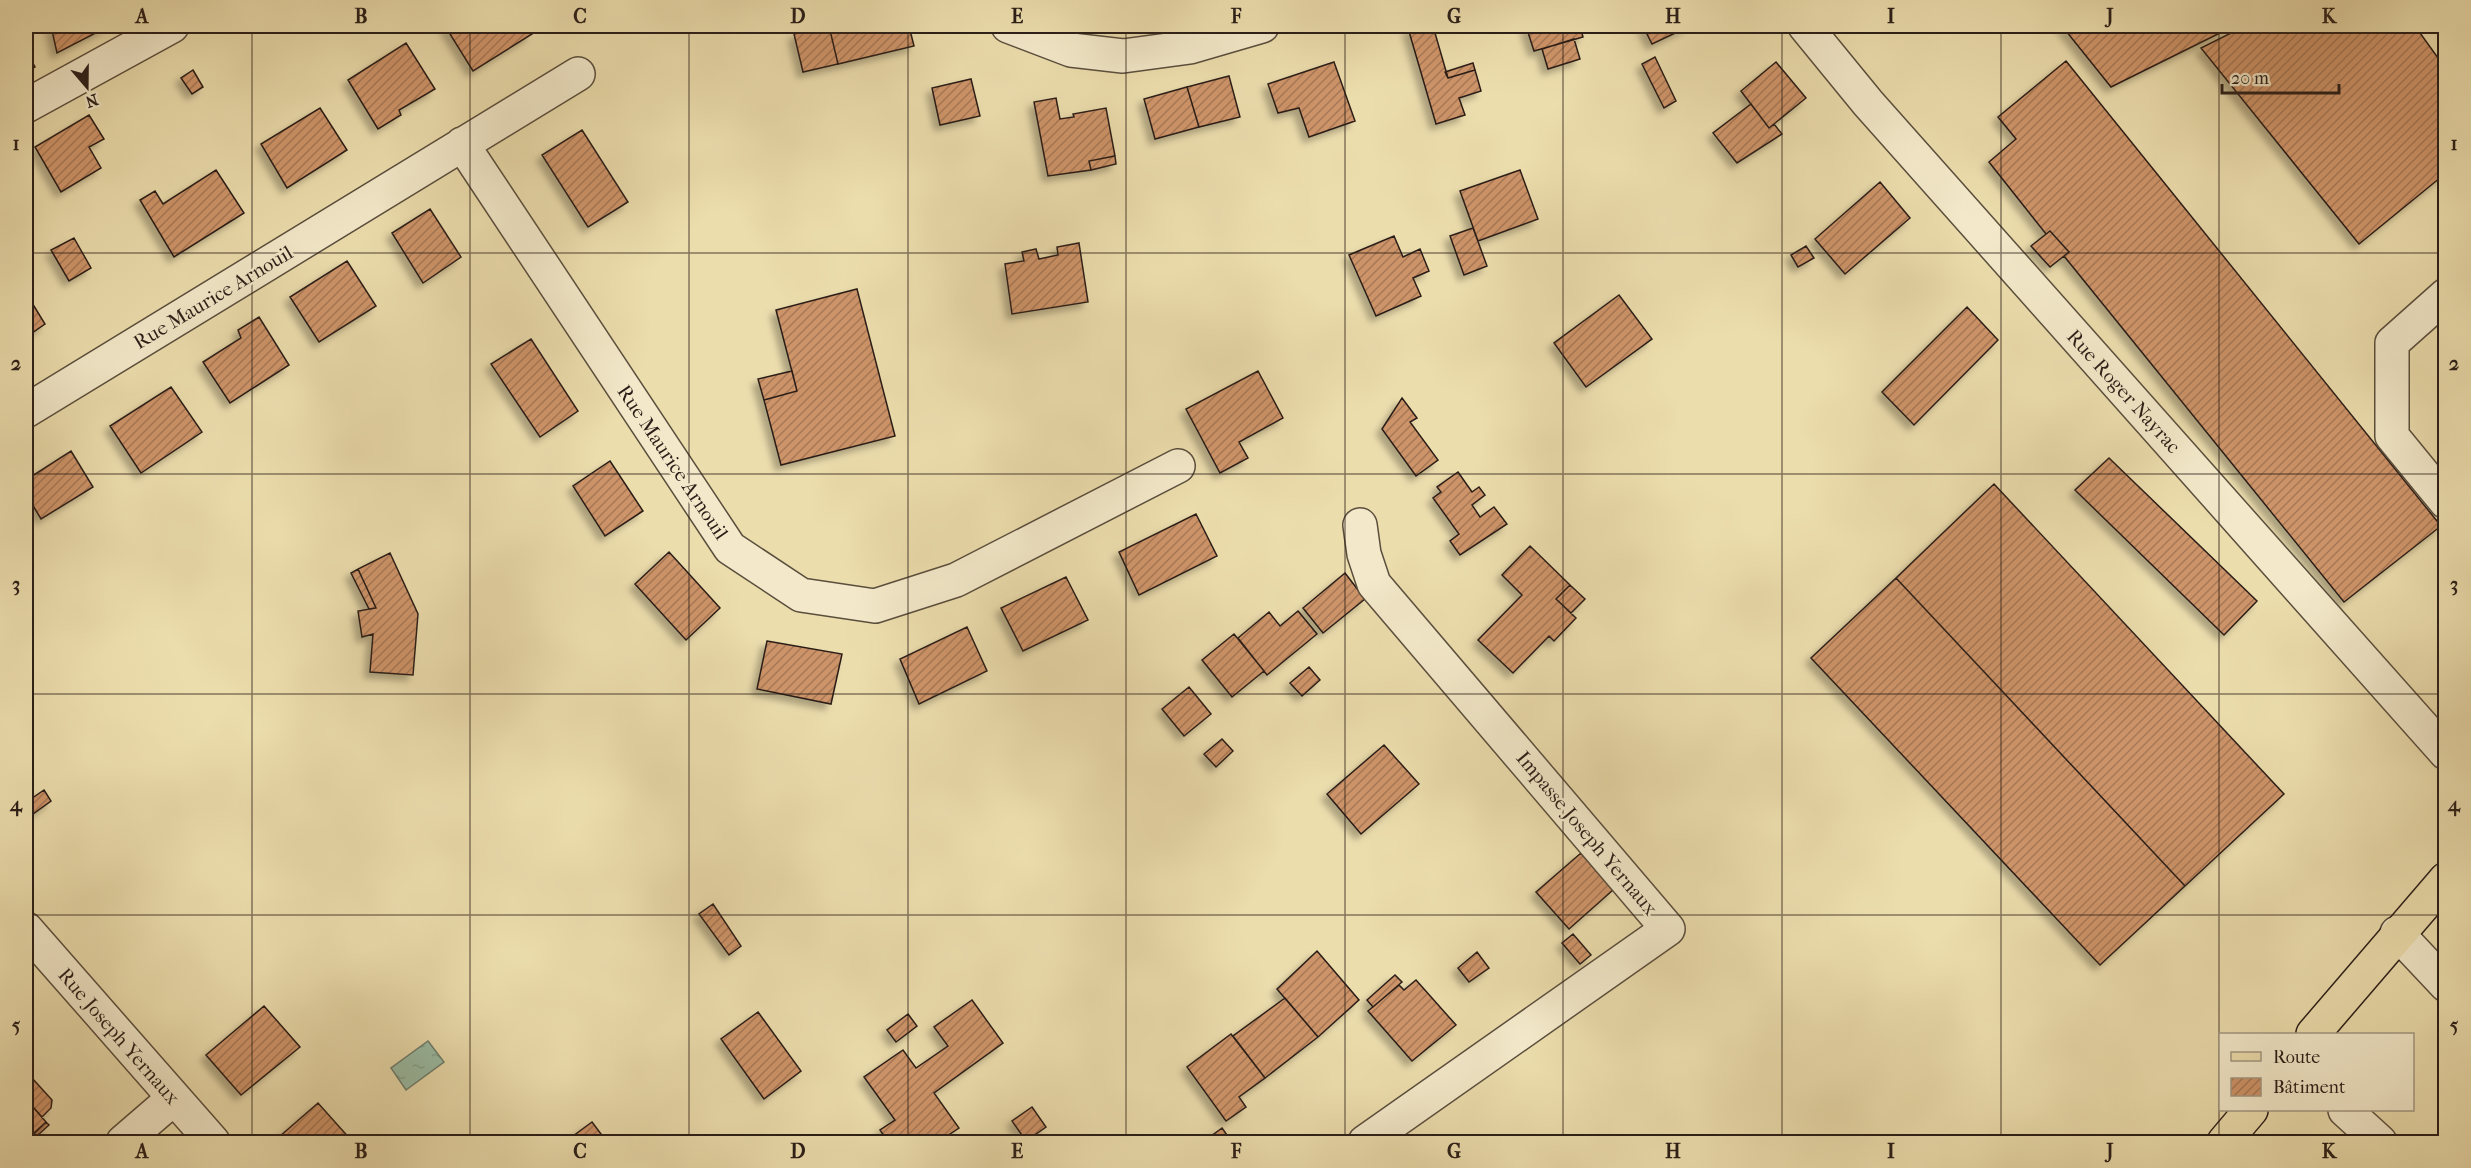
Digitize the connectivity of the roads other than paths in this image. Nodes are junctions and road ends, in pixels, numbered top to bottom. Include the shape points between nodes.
1 (172, 26) edge
2 (1008, 26) edge
3 (1262, 26) edge
4 (1805, 26) edge
5 (578, 74) dead end
6 (26, 106) edge
7 (462, 144) junction
8 (2445, 295) edge
9 (26, 411) edge
10 (1178, 466) dead end
11 (2445, 502) edge
12 (1360, 525) dead end
13 (2445, 753) edge
14 (2445, 879) edge
15 (26, 929) edge
16 (2397, 933) junction
17 (2445, 985) edge
18 (2315, 1033) edge
19 (174, 1098) junction
20 (2250, 1111) edge
21 (2346, 1111) edge
22 (123, 1143) edge
23 (213, 1143) edge
24 (1365, 1143) edge
25 (2224, 1143) edge
26 (2380, 1143) edge

1 - 6 street
2 - 3 street via 1071,50 1123,56 1190,47
4 - 13 street, Rue Roger Nayrac via 1868,103
5 - 7 street, Rue Maurice Arnouil
7 - 9 street, Rue Maurice Arnouil
7 - 10 street, Rue Maurice Arnouil via 730,548 801,594 875,606 956,580
8 - 11 street via 2392,343 2392,436
12 - 24 street, Impasse Joseph Yernaux via 1374,584 1668,928
14 - 16 main road
15 - 19 street, Rue Joseph Yernaux
16 - 17 street
16 - 18 main road
19 - 22 street
19 - 23 street, Rue Joseph Yernaux
20 - 25 main road
21 - 26 street

